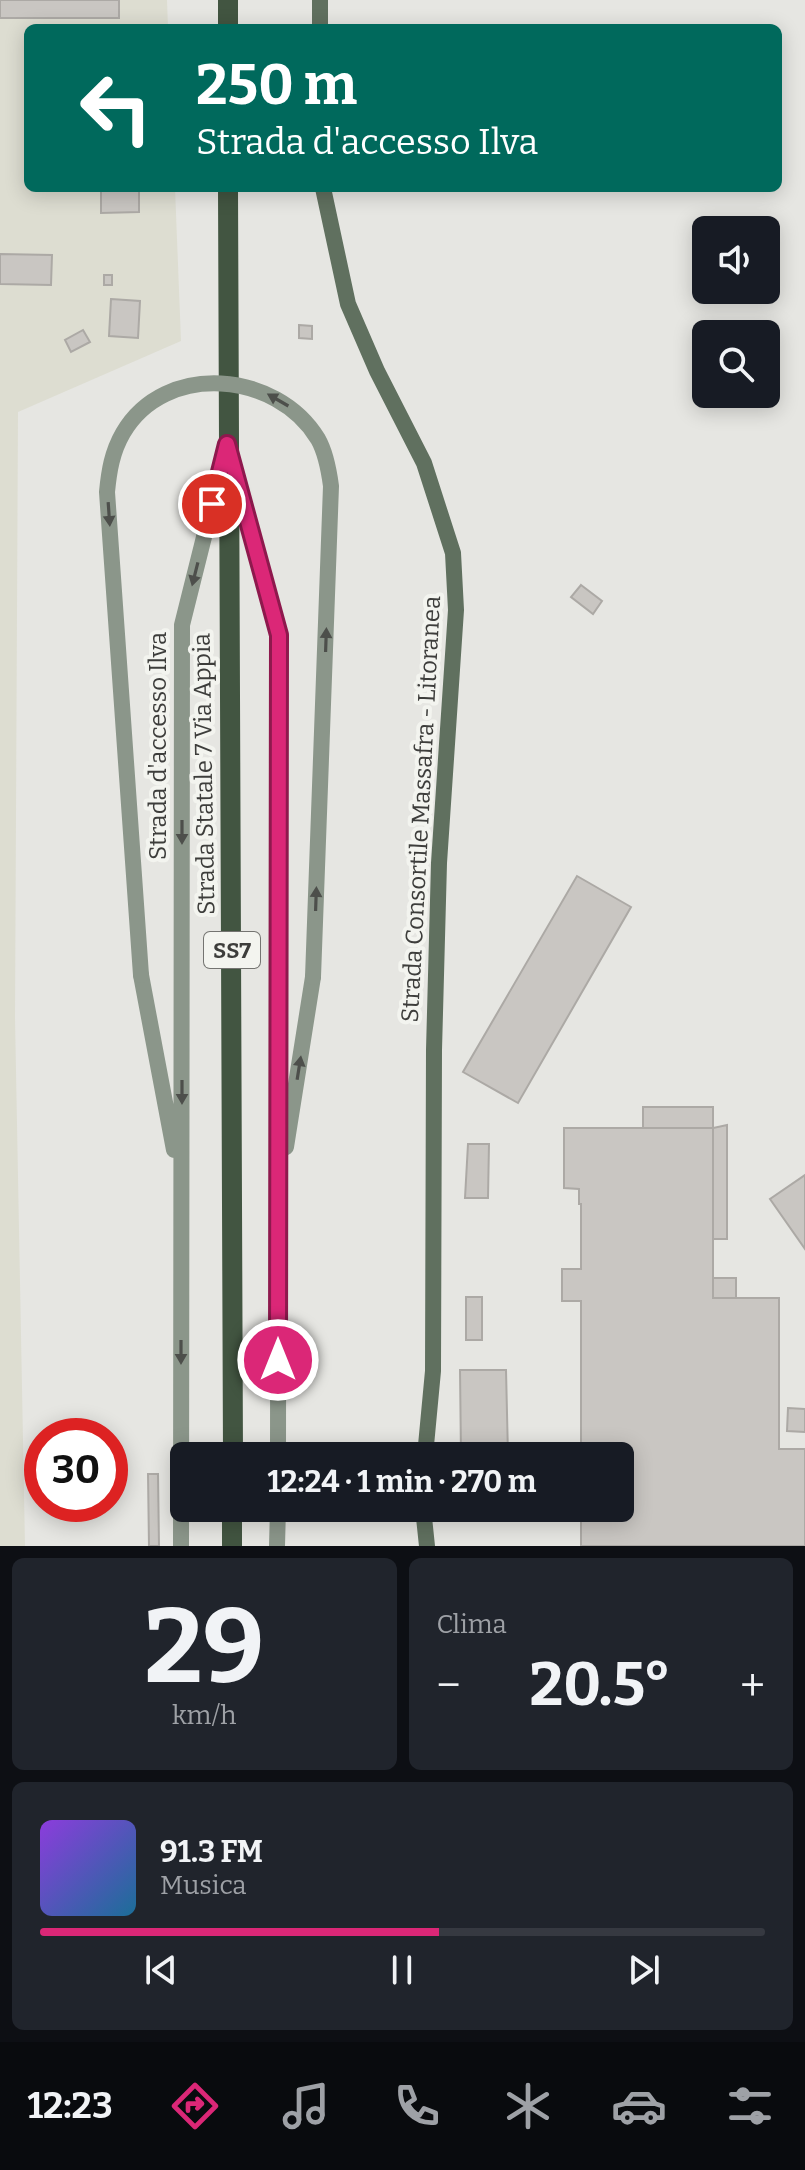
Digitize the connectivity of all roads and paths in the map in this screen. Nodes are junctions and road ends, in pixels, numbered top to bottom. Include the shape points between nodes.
1 (228, 0) edge
2 (320, 0) edge
3 (228, 24) edge
4 (320, 24) edge
5 (228, 192) edge
6 (324, 192) edge
7 (227, 444) junction
8 (181, 1189) junction
9 (278, 1200) junction
10 (233, 1442) edge
11 (278, 1442) edge
12 (426, 1442) edge
13 (232, 1522) edge
14 (278, 1522) edge
15 (424, 1522) edge
16 (181, 1546) edge
17 (232, 1546) edge
18 (277, 1546) edge
19 (427, 1546) edge

1 - 3 main road
2 - 4 street
5 - 7 main road, Strada Statale 7 Via Appia / SS7
6 - 12 street, Strada Consortile Massafra - Litoranea via 348,304 424,463 453,553 456,610 439,863 433,1371
7 -> 8 street, Strada d'accesso Ilva via 182,625
7 - 9 street via 279,635
7 - 10 main road, Strada Statale 7 Via Appia / SS7
9 -> 8 street, bridge via 313,977 331,486 320,442 307,422 270,395 233,384 169,391 154,399 114,450 107,492 141,975
8 -> 16 street, Strada d'accesso Ilva
9 - 11 street
13 - 17 main road
14 - 18 street
15 - 19 street

